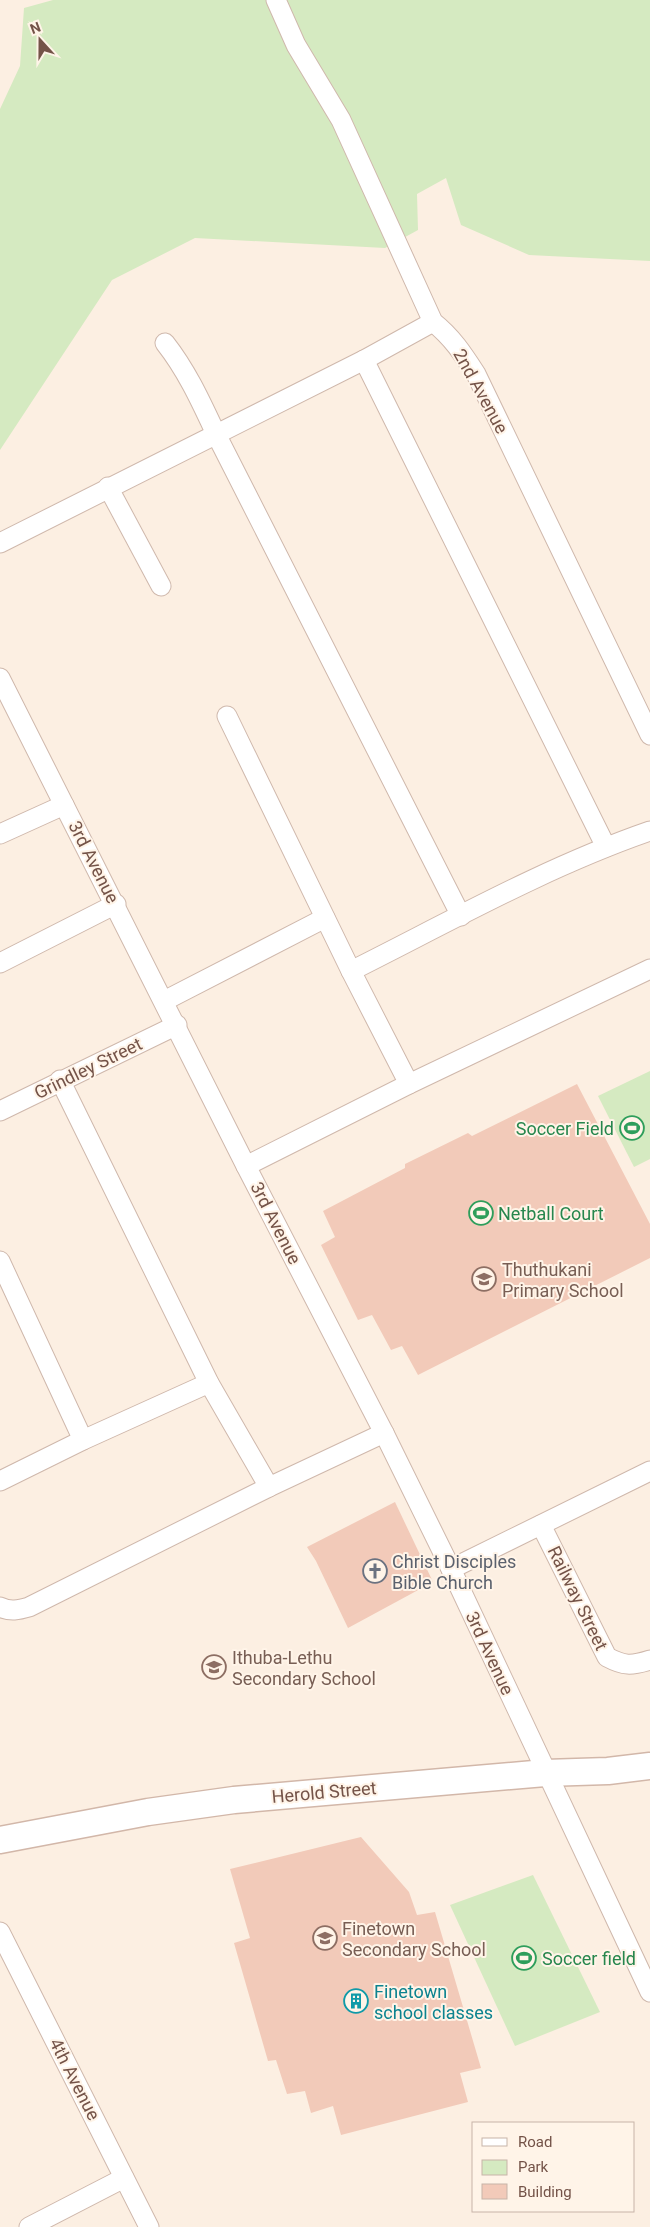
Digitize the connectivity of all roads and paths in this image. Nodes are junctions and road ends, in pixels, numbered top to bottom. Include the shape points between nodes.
1 (276, 0) edge
2 (433, 322) junction
3 (165, 343) dead end
4 (364, 360) junction
5 (216, 434) junction
6 (108, 487) junction
7 (0, 543) edge
8 (161, 586) dead end
9 (0, 678) edge
10 (227, 716) dead end
11 (650, 734) edge
12 (64, 805) junction
13 (650, 831) edge
14 (0, 834) edge
15 (606, 847) junction
16 (116, 904) junction
17 (461, 916) junction
18 (325, 918) junction
19 (0, 963) edge
20 (650, 969) edge
21 (351, 971) junction
22 (164, 1001) junction
23 (177, 1025) junction
24 (60, 1080) junction
25 (409, 1084) junction
26 (0, 1111) edge
27 (246, 1166) junction
28 (0, 1261) edge
29 (209, 1383) junction
30 (384, 1433) junction
31 (83, 1440) junction
32 (650, 1471) edge
33 (0, 1481) edge
34 (269, 1487) junction
35 (541, 1525) junction
36 (451, 1570) junction
37 (0, 1607) edge
38 (650, 1660) edge
39 (650, 1766) edge
40 (545, 1773) junction
41 (0, 1840) edge
42 (0, 1932) edge
43 (650, 1992) edge
44 (124, 2178) junction
45 (29, 2227) edge
46 (149, 2227) edge

1 - 2 street, 2nd Avenue via 296,45 342,120
2 - 4 street
2 - 11 street, 2nd Avenue via 460,348 476,374
3 - 5 street via 194,386
4 - 5 street
4 - 15 street
5 - 6 street
5 - 17 street
6 - 7 street
6 - 8 street
9 - 12 street, 3rd Avenue
10 - 18 street
12 - 14 street
12 - 16 street, 3rd Avenue
13 - 15 street
15 - 17 street
16 - 19 street
16 - 22 street, 3rd Avenue
17 - 21 street
18 - 21 street
18 - 22 street
20 - 25 street
21 - 25 street
22 - 23 street, 3rd Avenue
23 - 24 street, Grindley Street
23 - 27 street, 3rd Avenue
24 - 26 street, Grindley Street
24 - 29 street
25 - 27 street
27 - 30 street, 3rd Avenue
28 - 31 street
29 - 31 street
29 - 34 street
30 - 34 street
30 - 36 street, 3rd Avenue
31 - 33 street
32 - 35 street
34 - 37 street via 29,1607 17,1610
35 - 36 street
35 - 38 street, Railway Street via 607,1657 622,1665
36 - 40 street, 3rd Avenue
39 - 40 street, Herold Street
40 - 41 street, Herold Street via 189,1805
40 - 43 street, 3rd Avenue
42 - 44 street, 4th Avenue
44 - 45 street
44 - 46 street, 4th Avenue

